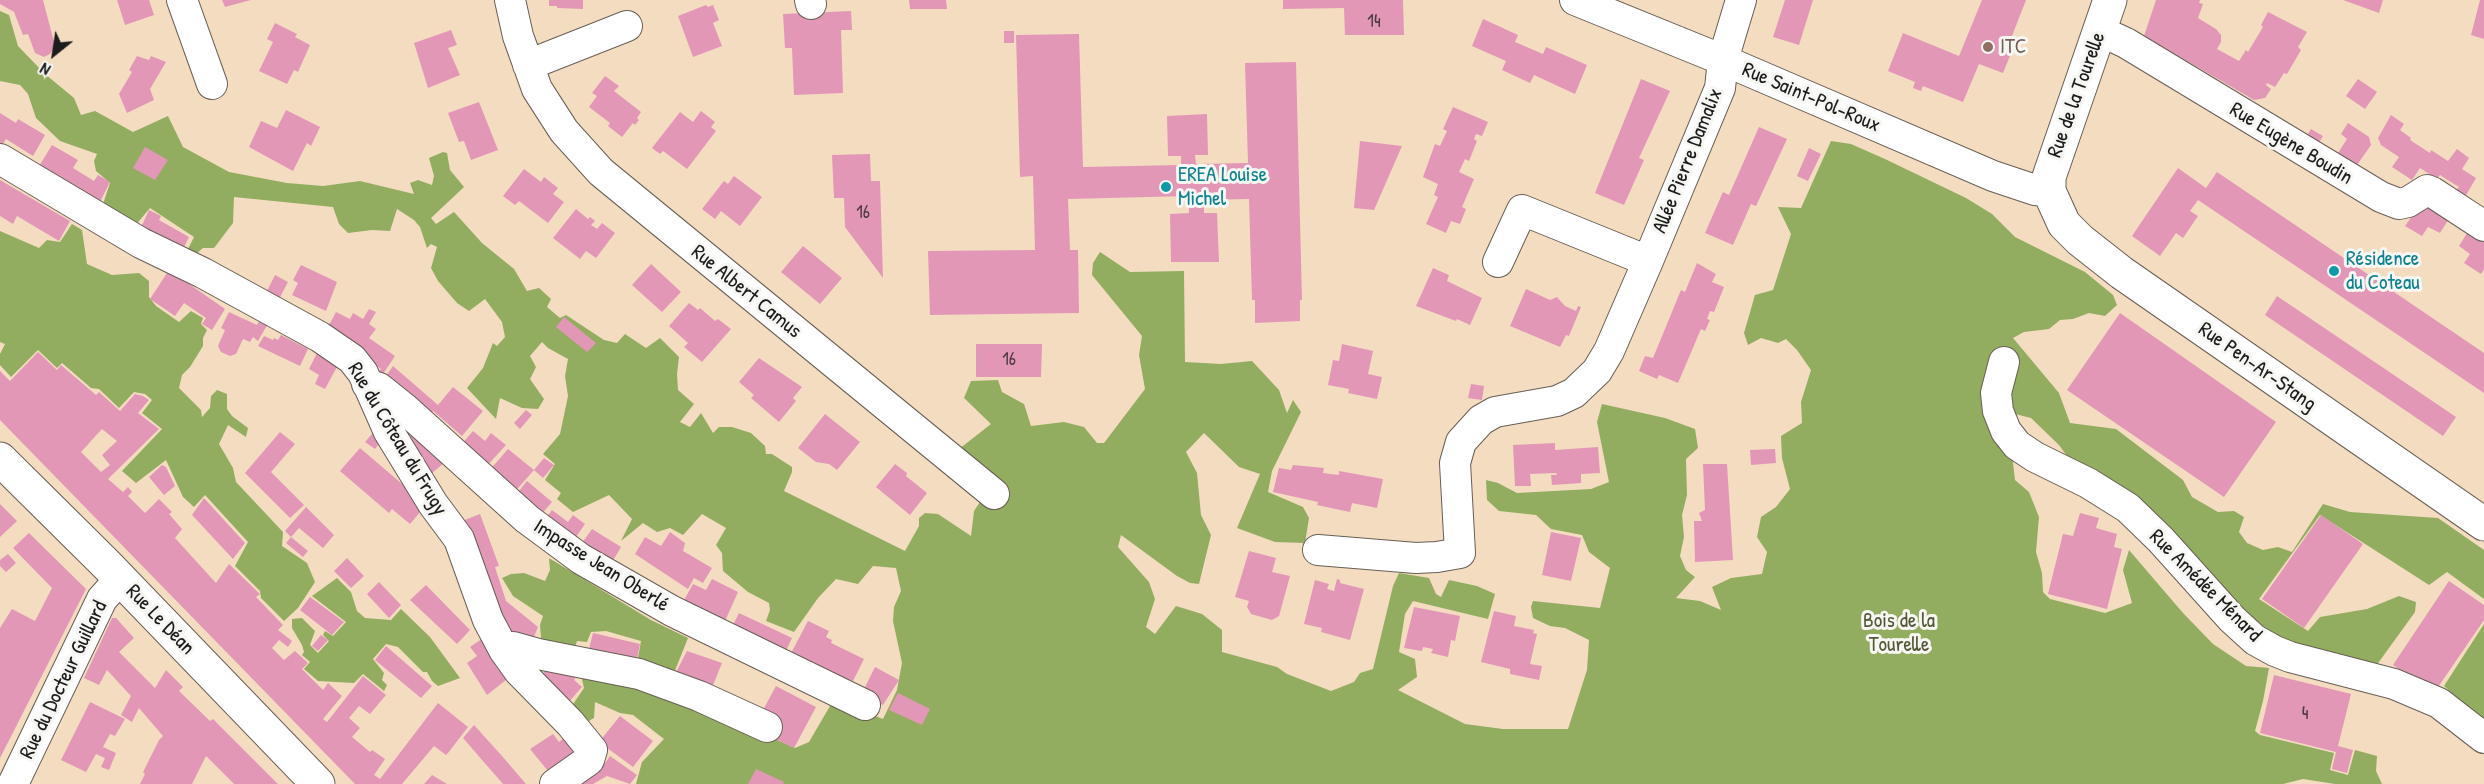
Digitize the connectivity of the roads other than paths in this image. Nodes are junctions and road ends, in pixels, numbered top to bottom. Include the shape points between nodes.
1 (182, 0) edge
2 (510, 0) edge
3 (1575, 0) edge
4 (1741, 0) edge
5 (2110, 0) edge
6 (627, 26) dead end
7 (2100, 31) junction
8 (1723, 60) junction
9 (528, 65) junction
10 (212, 84) dead end
11 (0, 159) edge
12 (2049, 191) junction
13 (2484, 226) edge
14 (1648, 261) junction
15 (1498, 262) dead end
16 (2004, 362) dead end
17 (368, 384) junction
18 (0, 459) edge
19 (994, 494) dead end
20 (2484, 524) edge
21 (1318, 550) dead end
22 (120, 579) junction
23 (504, 650) junction
24 (865, 705) dead end
25 (767, 727) dead end
26 (2484, 738) edge
27 (13, 784) edge
28 (318, 784) edge
29 (555, 784) edge

1 - 10 street
2 - 9 street, Rue Albert Camus
3 - 8 street, Rue Saint-Pol-Roux
4 - 8 street, Allée Pierre Damalix
5 - 7 street, Rue de la Tourelle
6 - 9 street
7 - 12 street, Rue de la Tourelle via 2052,166
7 - 13 street, Rue Eugène Boudin via 2381,197 2399,204 2427,190
8 - 12 street, Rue Saint-Pol-Roux via 1993,176
8 - 14 street, Allée Pierre Damalix via 1720,88
9 - 19 street, Rue Albert Camus via 550,111 600,172
11 - 17 street, Rue du Côteau du Frugy via 141,243 320,337 352,359
12 - 20 street, Rue Pen-Ar-Stang via 2068,229 2122,273
14 - 15 street, Allée Pierre Damalix via 1522,210
14 - 21 street, Allée Pierre Damalix via 1609,351 1589,381 1557,401 1494,412 1461,442 1455,463 1460,553 1416,558
16 - 26 street, Rue Amédée Ménard via 1996,393 1998,411 2017,445 2128,508 2255,640 2290,657 2394,684 2439,703
17 - 23 street, Rue du Côteau du Frugy via 389,432 459,539
17 - 24 street, Impasse Jean Oberlé via 404,408 527,519 581,559 672,611
18 - 22 street, Rue Le Déan
22 - 27 street, Rue du Docteur Guillard via 102,598
22 - 28 street, Rue Le Déan
23 - 25 street via 519,648 639,674
23 - 29 street, Rue du Côteau du Frugy via 592,750 589,760

